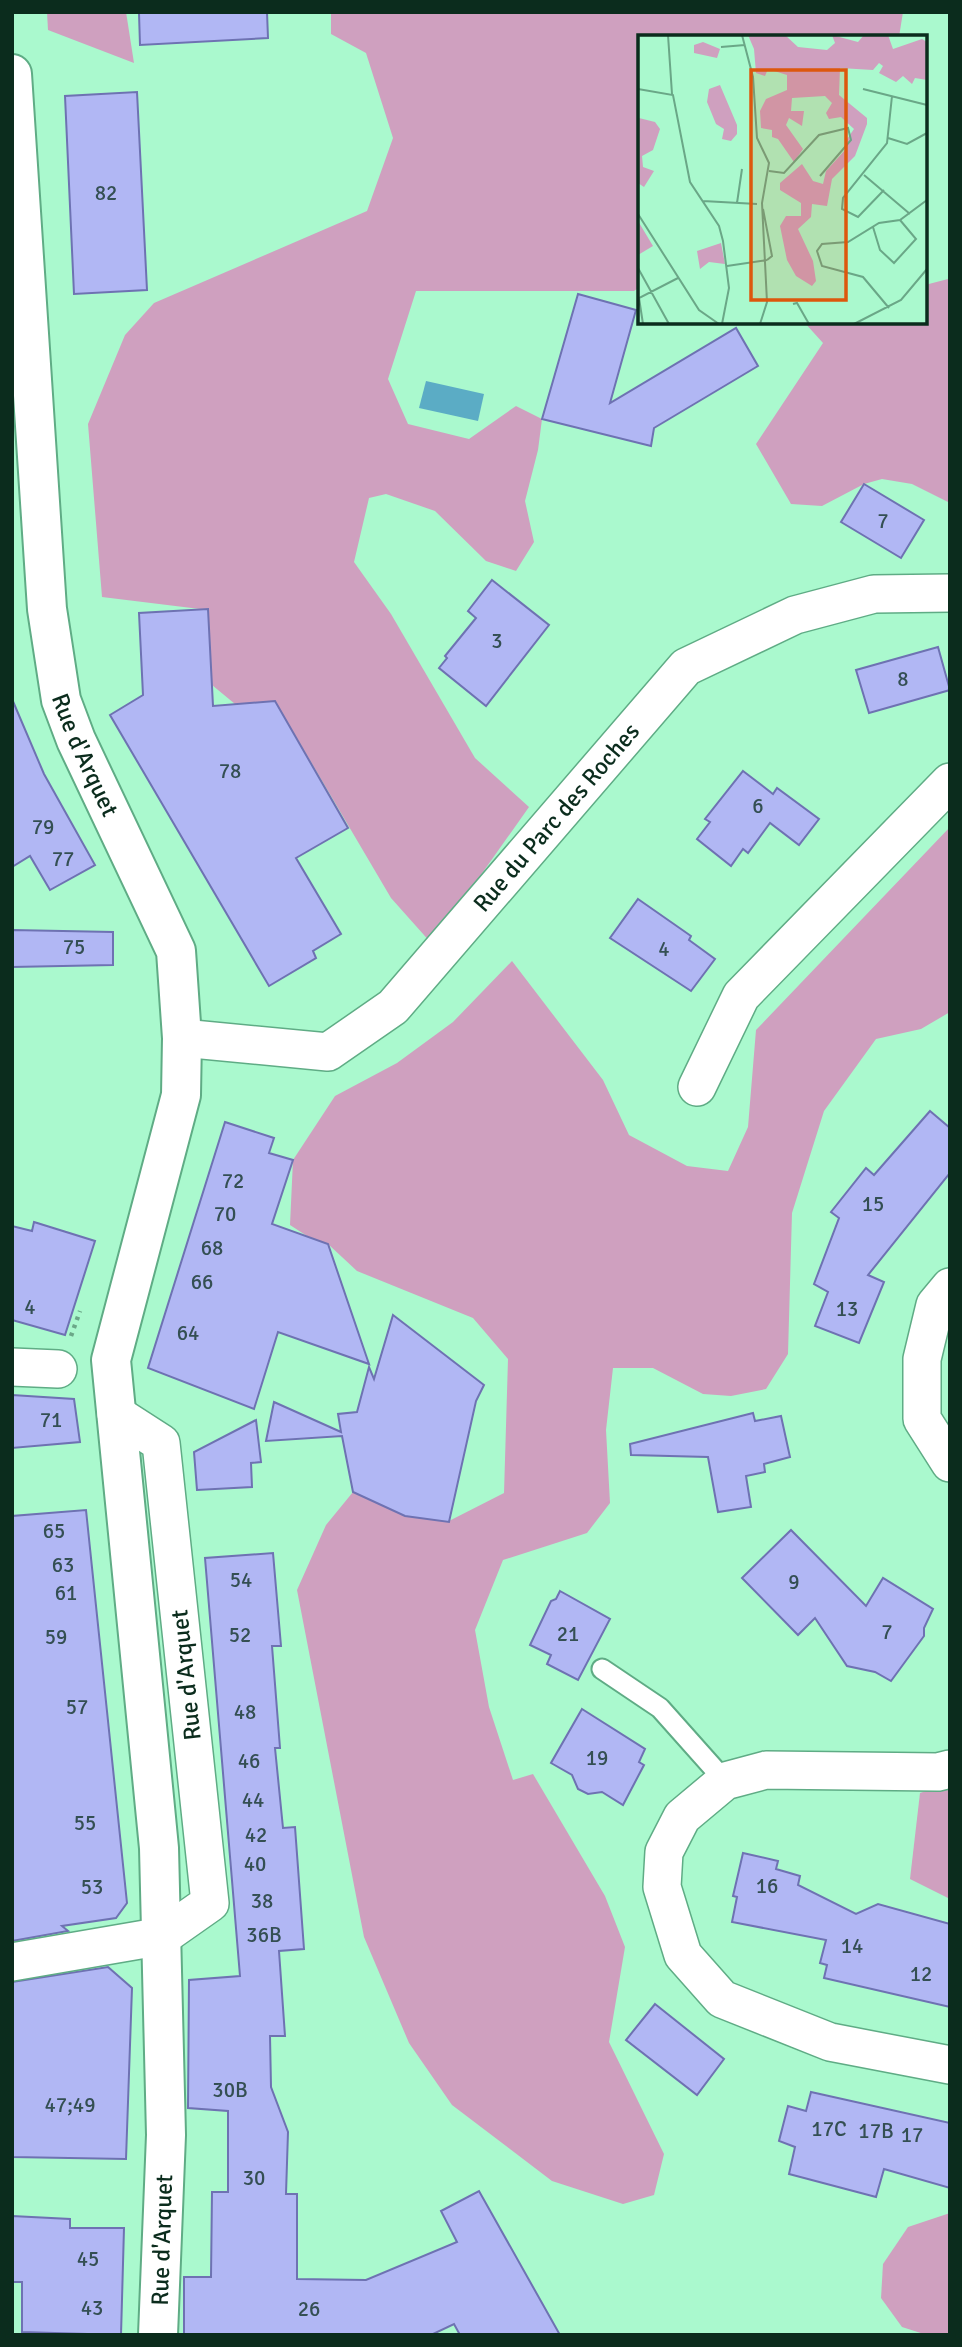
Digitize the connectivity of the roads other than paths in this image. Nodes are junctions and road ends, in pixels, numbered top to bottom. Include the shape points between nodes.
1 (12, 74) edge
2 (950, 593) edge
3 (950, 782) edge
4 (181, 1038) junction
5 (697, 1087) dead end
6 (950, 1287) edge
7 (12, 1367) edge
8 (58, 1370) dead end
9 (950, 1463) edge
10 (602, 1669) dead end
11 (950, 1769) edge
12 (725, 1781) junction
13 (163, 1936) junction
14 (12, 1962) edge
15 (950, 2065) edge
16 (158, 2335) edge

1 - 4 street, Rue d'Arquet via 47,609 61,700 176,951
2 - 4 street, Rue du Parc des Roches via 874,594 795,615 686,667 393,1007 328,1052
3 - 5 street via 741,996
4 - 13 street, Rue d'Arquet via 181,1095 111,1360 158,1835
6 - 9 street via 934,1305 922,1359 922,1419
7 - 8 street
10 - 12 lane via 660,1708
11 - 12 street via 766,1770
12 - 15 street via 682,1817 664,1852 662,1887 683,1955 722,1999 830,2042
13 - 14 street
13 - 16 street, Rue d'Arquet via 166,2135

